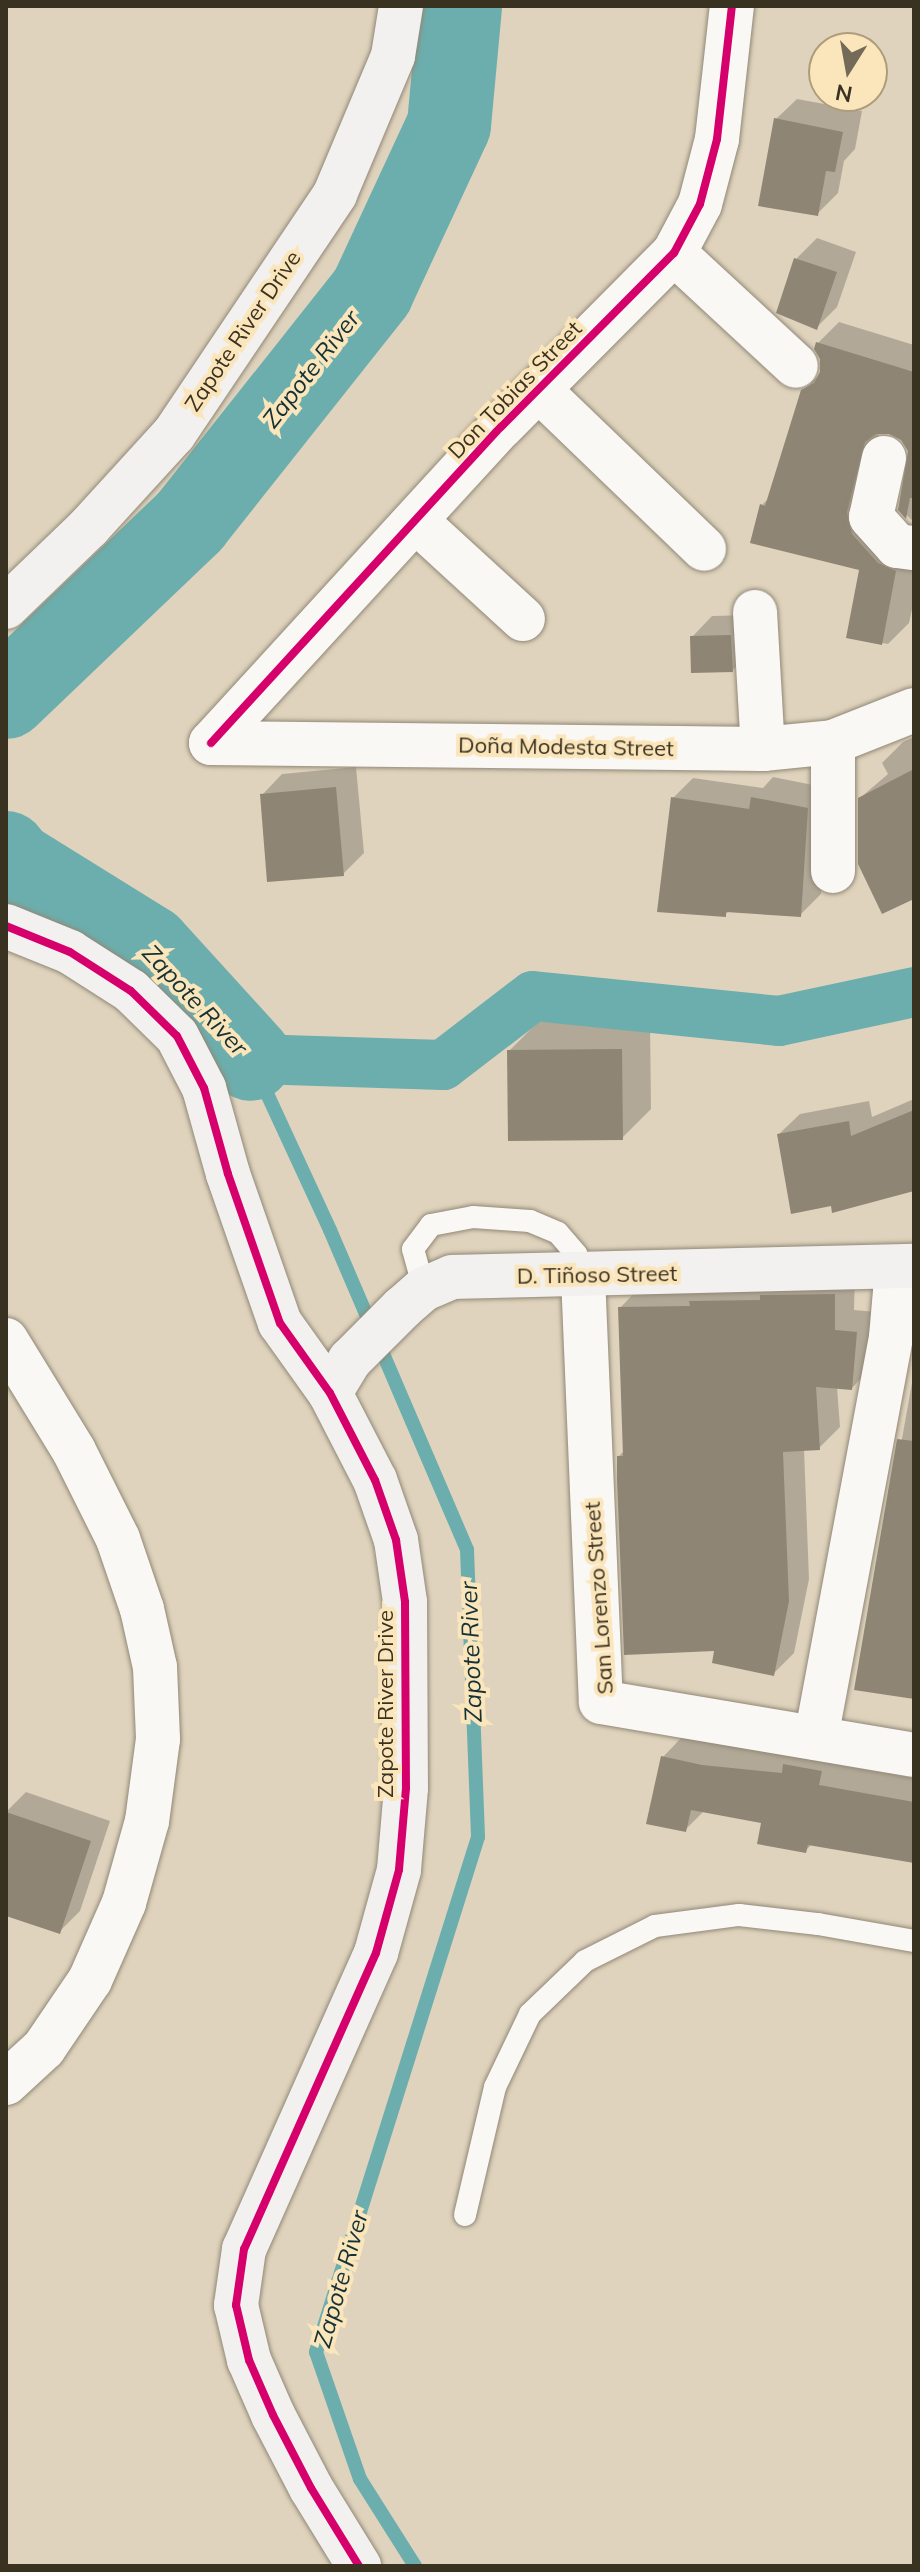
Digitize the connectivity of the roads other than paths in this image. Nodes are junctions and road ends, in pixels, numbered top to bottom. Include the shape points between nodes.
1 (401, 6) edge
2 (732, 6) edge
3 (674, 253) junction
4 (796, 366) dead end
5 (539, 390) junction
6 (884, 458) dead end
7 (416, 521) junction
8 (914, 548) edge
9 (704, 549) dead end
10 (6, 607) edge
11 (755, 612) dead end
12 (523, 619) dead end
13 (914, 710) edge
14 (833, 742) junction
15 (211, 743) joint
16 (763, 749) junction
17 (833, 871) dead end
18 (6, 926) edge
19 (906, 1267) edge
20 (583, 1276) junction
21 (413, 1298) junction
22 (6, 1340) edge
23 (340, 1377) junction
24 (816, 1738) junction
25 (914, 1755) edge
26 (914, 1941) edge
27 (6, 2083) edge
28 (465, 2215) dead end
29 (359, 2566) edge

1 - 10 street, Zapote River Drive via 393,56 335,194 174,434
2 - 3 street, Don Tobias Street via 717,139 700,204
3 - 4 street
3 - 5 street, Don Tobias Street
5 - 7 street, Don Tobias Street
5 - 9 street
6 - 8 street via 871,517 897,546
7 - 12 street
7 - 15 street, Don Tobias Street
11 - 16 street
13 - 14 street, Doña Modesta Street
14 - 16 street, Doña Modesta Street
14 - 17 street
15 - 16 street, Doña Modesta Street
18 - 23 street, Zapote River Drive via 70,952 131,991 177,1036 204,1088 280,1323
19 - 20 street, D. Tiñoso Street
19 - 24 street
20 - 21 street, D. Tiñoso Street via 452,1277
20 - 21 lane via 576,1254 558,1233 530,1221 473,1217 431,1225 413,1249
20 - 24 street, San Lorenzo Street via 601,1702
21 - 23 street, D. Tiñoso Street
22 - 27 street via 74,1451 118,1539 155,1667 158,1739 147,1821 124,1903 90,1980 44,2048
23 - 29 street, Zapote River Drive via 398,1556 405,1602 406,1757 399,1870 376,1953 244,2249 236,2305 249,2360 273,2415
24 - 25 street, San Lorenzo Street
26 - 28 lane via 739,1915 655,1926 585,1961 530,2014 495,2087

